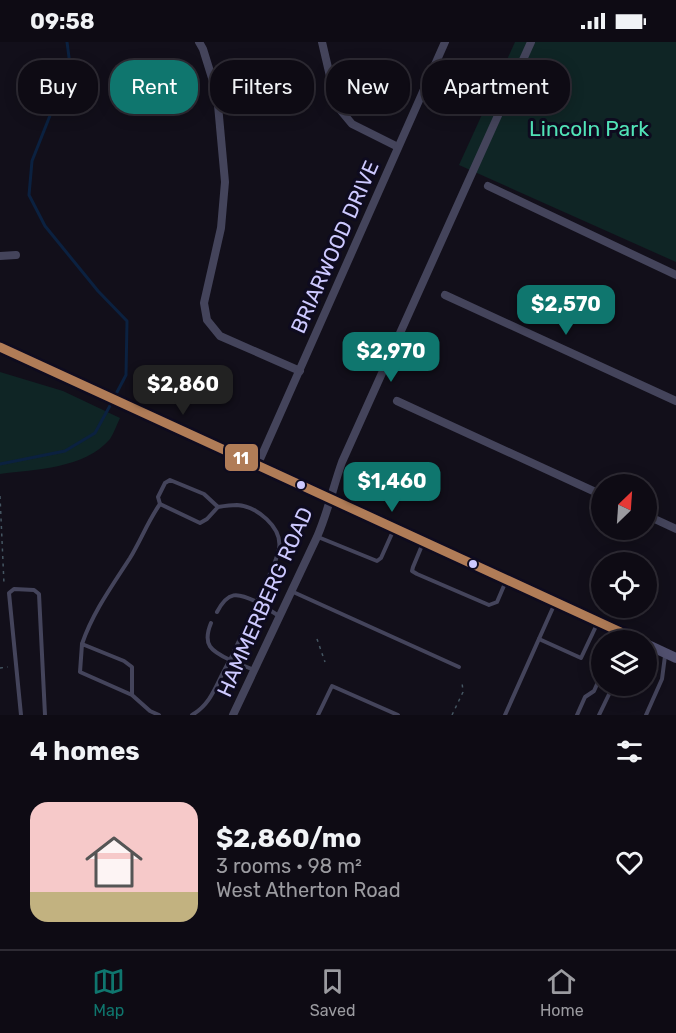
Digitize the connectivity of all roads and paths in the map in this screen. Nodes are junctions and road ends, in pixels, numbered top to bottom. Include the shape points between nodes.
1 (199, 42) edge
2 (322, 42) edge
3 (445, 42) edge
4 (531, 42) edge
5 (398, 147) junction
6 (488, 186) dead end
7 (16, 255) dead end
8 (0, 256) edge
9 (676, 275) edge
10 (446, 295) dead end
11 (0, 347) edge
12 (300, 371) junction
13 (397, 401) dead end
14 (676, 401) edge
15 (257, 466) junction
16 (591, 490) edge
17 (0, 496) edge
18 (330, 500) junction
19 (160, 504) junction
20 (218, 507) junction
21 (657, 520) edge
22 (394, 529) junction
23 (676, 529) edge
24 (317, 537) junction
25 (423, 542) junction
26 (506, 580) junction
27 (4, 584) dead end
28 (290, 591) junction
29 (256, 602) junction
30 (556, 603) junction
31 (217, 612) dead end
32 (279, 616) junction
33 (598, 622) junction
34 (211, 623) dead end
35 (609, 630) edge
36 (317, 639) dead end
37 (539, 639) junction
38 (82, 645) junction
39 (657, 649) edge
40 (671, 655) edge
41 (230, 660) junction
42 (325, 662) dead end
43 (9, 667) dead end
44 (459, 667) dead end
45 (0, 668) edge
46 (254, 670) junction
47 (462, 682) dead end
48 (591, 693) edge
49 (132, 695) junction
50 (608, 696) edge
51 (21, 715) edge
52 (45, 715) edge
53 (159, 715) edge
54 (192, 715) edge
55 (233, 715) edge
56 (318, 715) edge
57 (398, 715) edge
58 (452, 715) edge
59 (505, 715) edge
60 (577, 715) edge
61 (599, 715) edge
62 (646, 715) edge

1 - 12 street via 217,94 225,182 221,228 204,303 207,320 220,336
2 - 5 street via 338,106 352,124
3 - 5 street, BRIARWOOD DRIVE
4 - 18 street, HAMMERBERG ROAD via 342,462
5 - 12 street, BRIARWOOD DRIVE
6 - 9 street
7 - 8 street
10 - 14 street
11 - 15 street
12 - 15 street, BRIARWOOD DRIVE
13 - 16 street
15 - 18 street
17 - 27 path
18 - 22 street
18 - 24 street, HAMMERBERG ROAD
19 - 20 lane via 201,523
19 - 20 lane via 158,497 170,480 204,494
19 - 38 lane via 103,597
20 - 29 lane via 237,505 253,510 272,525 277,536 276,558
21 - 23 street
22 - 24 lane via 377,561
22 - 25 street
24 - 28 street, HAMMERBERG ROAD
25 - 26 street
25 - 26 lane via 412,567 417,574 489,605 496,602
26 - 30 street
28 - 32 street, HAMMERBERG ROAD
28 - 44 lane
29 - 31 lane via 241,594 230,595
29 - 32 lane
29 - 41 lane
30 - 33 street
30 - 37 lane
32 - 46 street, HAMMERBERG ROAD
33 - 35 street
33 - 37 lane via 580,658
34 - 41 lane via 207,641 216,653
36 - 42 path
37 - 59 lane
38 - 49 lane via 132,667
38 - 49 lane via 80,672
39 - 40 street
40 - 62 lane
41 - 46 lane
41 - 54 lane via 210,700
43 - 45 path
46 - 55 street, HAMMERBERG ROAD
47 - 58 path via 463,693
48 - 60 lane
49 - 53 lane
50 - 61 lane
51 - 52 lane via 9,593 14,589 39,594
56 - 57 lane via 332,686

